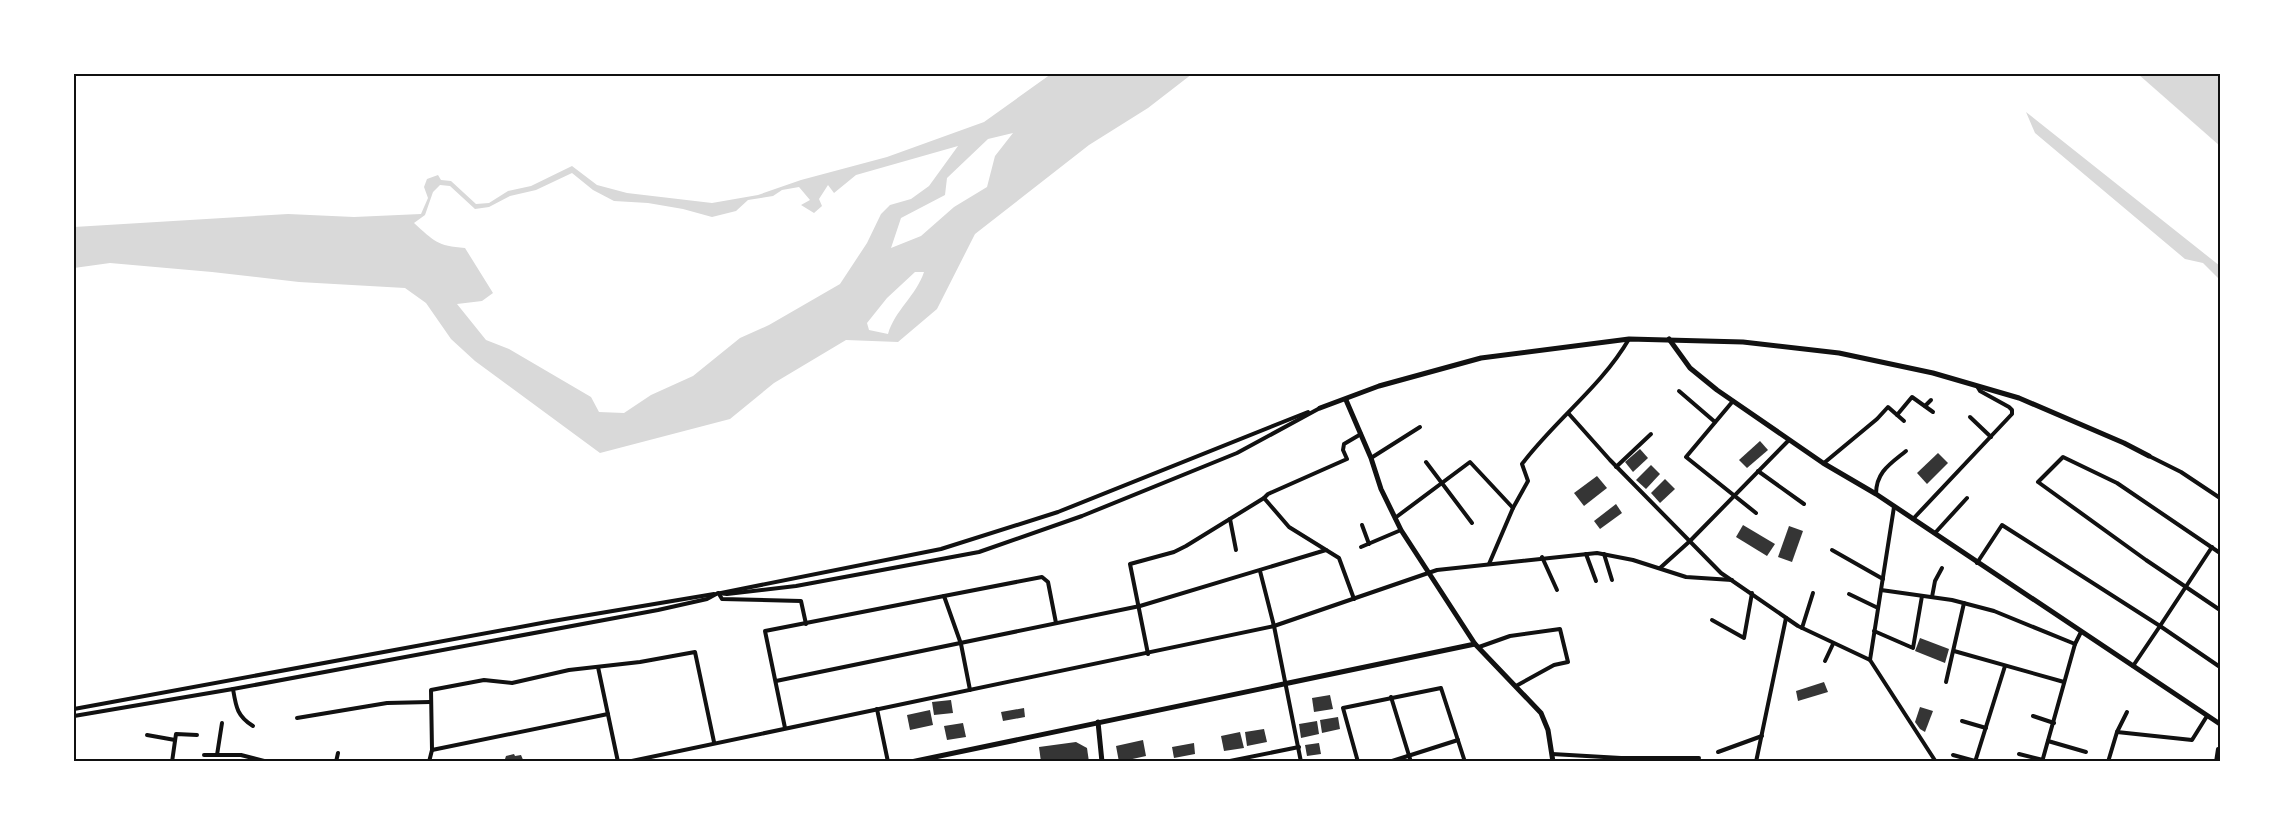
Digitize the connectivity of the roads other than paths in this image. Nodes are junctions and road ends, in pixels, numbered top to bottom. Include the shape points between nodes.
1 (1629, 339) junction
2 (1669, 339) junction
3 (1977, 386) junction
4 (1679, 391) dead end
5 (1346, 400) junction
6 (1931, 400) dead end
7 (1733, 401) junction
8 (1925, 406) junction
9 (1320, 408) junction
10 (1933, 412) dead end
11 (1569, 414) junction
12 (1897, 415) junction
13 (1970, 417) dead end
14 (1715, 422) junction
15 (1904, 422) dead end
16 (1420, 427) dead end
17 (1362, 434) junction
18 (1651, 434) dead end
19 (1991, 437) junction
20 (1789, 440) junction
21 (1906, 451) dead end
22 (2149, 456) joint
23 (1371, 458) junction
24 (1426, 462) dead end
25 (1824, 463) junction
26 (1616, 466) junction
27 (1758, 471) junction
28 (1443, 482) junction
29 (1876, 495) junction
30 (1735, 496) junction
31 (1264, 498) junction
32 (1967, 498) dead end
33 (2220, 498) edge
34 (1804, 504) dead end
35 (1894, 507) junction
36 (1513, 508) junction
37 (1756, 513) dead end
38 (1230, 519) junction
39 (1395, 519) junction
40 (1912, 519) junction
41 (1472, 523) dead end
42 (1362, 525) dead end
43 (1401, 530) junction
44 (1934, 534) junction
45 (1690, 542) junction
46 (1369, 544) junction
47 (1361, 547) dead end
48 (2212, 547) junction
49 (1236, 550) dead end
50 (1326, 550) junction
51 (1832, 550) dead end
52 (2220, 553) edge
53 (1586, 554) junction
54 (1604, 554) junction
55 (1542, 557) junction
56 (1977, 563) junction
57 (1489, 564) junction
58 (1659, 568) junction
59 (1942, 568) dead end
60 (1260, 571) junction
61 (1427, 572) junction
62 (1883, 579) junction
63 (1612, 580) dead end
64 (1732, 580) junction
65 (1596, 581) dead end
66 (2186, 587) junction
67 (1557, 590) dead end
68 (1881, 590) junction
69 (718, 593) junction
70 (1752, 593) junction
71 (1813, 594) dead end
72 (1849, 594) dead end
73 (944, 596) junction
74 (1922, 596) junction
75 (1932, 597) junction
76 (1354, 600) junction
77 (1964, 603) junction
78 (1140, 606) junction
79 (1878, 608) junction
80 (2220, 610) edge
81 (1786, 618) junction
82 (1712, 621) dead end
83 (1056, 622) junction
84 (806, 624) junction
85 (1274, 626) junction
86 (2160, 626) junction
87 (1802, 628) junction
88 (1874, 631) junction
89 (2081, 632) junction
90 (961, 644) junction
91 (1833, 644) junction
92 (2075, 644) junction
93 (1477, 645) junction
94 (1954, 651) junction
95 (1148, 654) junction
96 (1870, 660) junction
97 (1825, 661) dead end
98 (2005, 666) junction
99 (2133, 666) junction
100 (2220, 667) edge
101 (598, 668) junction
102 (776, 681) junction
103 (1946, 682) dead end
104 (2064, 682) junction
105 (1286, 684) junction
106 (1516, 686) junction
107 (233, 689) junction
108 (970, 690) junction
109 (1390, 697) junction
110 (430, 702) junction
111 (74, 709) edge
112 (876, 709) junction
113 (2127, 711) dead end
114 (608, 714) junction
115 (74, 716) edge
116 (2032, 716) dead end
117 (2207, 716) junction
118 (297, 718) dead end
119 (1962, 721) dead end
120 (1098, 722) junction
121 (222, 723) dead end
122 (2054, 723) junction
123 (2220, 724) edge
124 (253, 726) dead end
125 (785, 728) junction
126 (1986, 728) junction
127 (2117, 732) junction
128 (147, 735) dead end
129 (197, 735) dead end
130 (1762, 736) junction
131 (175, 740) junction
132 (1458, 740) junction
133 (2048, 741) junction
134 (714, 742) junction
135 (1299, 747) junction
136 (2218, 749) dead end
137 (432, 750) junction
138 (1718, 752) dead end
139 (2086, 752) dead end
140 (338, 753) dead end
141 (666, 754) junction
142 (1552, 754) junction
143 (2019, 754) dead end
144 (204, 755) dead end
145 (217, 755) junction
146 (241, 755) junction
147 (1409, 755) junction
148 (1953, 755) dead end
149 (1699, 758) dead end
150 (1975, 761) edge
151 (2042, 761) edge
152 (172, 762) edge
153 (240, 762) edge
154 (268, 762) edge
155 (336, 762) edge
156 (429, 762) edge
157 (618, 762) edge
158 (627, 762) edge
159 (668, 762) edge
160 (888, 762) edge
161 (911, 762) edge
162 (1102, 762) edge
163 (1225, 762) edge
164 (1301, 762) edge
165 (1358, 762) edge
166 (1389, 762) edge
167 (1411, 762) edge
168 (1465, 762) edge
169 (1553, 762) edge
170 (1756, 762) edge
171 (1936, 762) edge
172 (2108, 762) edge
173 (2216, 762) edge

1 - 2 street
1 - 5 street via 1481,358 1379,386
1 - 11 street via 1619,357
2 - 3 street via 1743,342 1839,353
2 - 7 street via 1689,368
3 - 19 street via 2012,410
3 - 22 street via 2019,398
4 - 14 street
5 - 9 street
5 - 17 street
6 - 8 street
7 - 14 street
7 - 20 street
8 - 10 street
8 - 12 street via 1912,397
9 - 69 street via 1038,520 941,549
9 - 69 street via 1237,453 1082,516 980,552 796,586
11 - 26 street
11 - 36 street via 1522,464 1528,481
12 - 15 street
12 - 25 street via 1888,407
13 - 19 street
14 - 30 street via 1686,456
16 - 23 street
17 - 23 street
17 - 31 street via 1344,444 1347,459
18 - 26 street
19 - 40 street
20 - 25 street
20 - 27 street
21 - 29 street via 1882,470 1876,482
22 - 33 street
23 - 39 street
24 - 28 street
25 - 29 street
26 - 45 street
27 - 30 street
27 - 34 street
28 - 36 street via 1470,462
28 - 39 street
28 - 41 street
29 - 35 street
30 - 37 street
30 - 45 street
31 - 38 street
31 - 50 street via 1288,527
32 - 44 street
35 - 40 street
35 - 62 street
36 - 57 street
38 - 49 street
38 - 78 street via 1174,552 1130,564
39 - 43 street
40 - 44 street
42 - 46 street
43 - 46 street
43 - 61 street
44 - 56 street
45 - 58 street
45 - 64 street
46 - 47 street
48 - 52 street
48 - 66 street
48 - 66 street via 2117,483 2063,457 2038,482
50 - 60 street
50 - 76 street via 1339,558
51 - 62 street
53 - 54 street
53 - 55 street
53 - 65 street
54 - 58 street
54 - 63 street
55 - 57 street
55 - 67 street
56 - 86 street via 2002,525
56 - 89 street
57 - 61 street
58 - 64 street via 1686,577
59 - 75 street
60 - 78 street
60 - 85 street
61 - 76 street
61 - 93 street
62 - 68 street
64 - 70 street
66 - 80 street
66 - 86 street
68 - 74 street
68 - 79 street
69 - 84 street via 722,598 801,602
69 - 107 street via 658,610
69 - 111 street
70 - 81 street
70 - 82 street via 1744,638
71 - 87 street
72 - 79 street
73 - 83 street via 1042,577 1048,582
73 - 84 street
73 - 90 street
74 - 75 street
74 - 88 street via 1913,648
75 - 77 street
76 - 85 street
77 - 92 street via 2009,616
77 - 94 street
78 - 83 street
78 - 95 street
79 - 88 street
81 - 87 street
81 - 130 street
83 - 90 street
84 - 102 street via 765,631
85 - 95 street
85 - 105 street
86 - 99 street
86 - 100 street
87 - 91 street
88 - 96 street
89 - 92 street
89 - 99 street
90 - 102 street
90 - 108 street
91 - 96 street
91 - 97 street
92 - 104 street
93 - 105 street
93 - 106 street
93 - 106 street via 1560,629 1568,662 1554,665
94 - 98 street
94 - 103 street
95 - 108 street
96 - 171 street
98 - 104 street
98 - 126 street
99 - 117 street
101 - 110 street via 568,670 512,683 484,680 430,690
101 - 114 street
101 - 134 street via 695,652
102 - 125 street
104 - 122 street
105 - 120 street
105 - 135 street
106 - 142 street via 1541,713
107 - 115 street
107 - 124 street via 237,713
108 - 112 street
109 - 132 street via 1441,688
109 - 147 street
109 - 165 street via 1342,708
110 - 118 street via 387,704
110 - 137 street
112 - 125 street
112 - 160 street
113 - 127 street
114 - 137 street
114 - 157 street
116 - 122 street
117 - 123 street
117 - 127 street via 2192,740
119 - 126 street
120 - 161 street
120 - 162 street
121 - 145 street
122 - 133 street
125 - 134 street
126 - 150 street
127 - 172 street
128 - 131 street
129 - 131 street via 176,734
130 - 138 street
130 - 170 street
131 - 152 street
132 - 147 street
132 - 168 street
133 - 139 street
133 - 151 street
134 - 141 street
135 - 163 street
135 - 164 street
136 - 173 street
137 - 156 street
140 - 155 street
141 - 158 street
141 - 159 street
142 - 149 street
142 - 169 street
143 - 151 street
144 - 145 street
145 - 146 street
146 - 153 street
146 - 154 street
147 - 166 street
147 - 167 street
148 - 150 street

